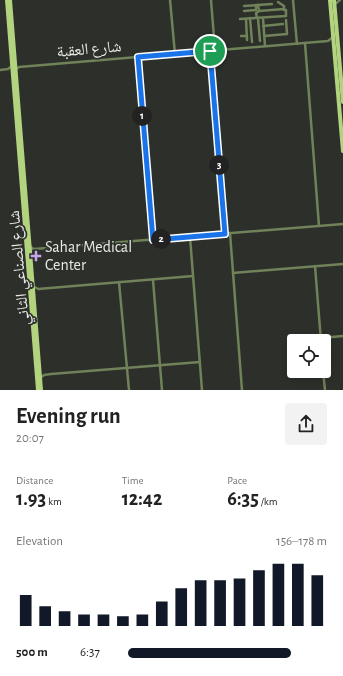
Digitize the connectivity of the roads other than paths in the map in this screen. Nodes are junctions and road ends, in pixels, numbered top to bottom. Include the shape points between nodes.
1 (7, 0) edge
2 (10, 0) edge
3 (170, 0) edge
4 (211, 0) edge
5 (293, 0) edge
6 (330, 0) edge
7 (340, 0) edge
8 (278, 2) dead end
9 (335, 2) edge
10 (272, 4) dead end
11 (257, 5) junction
12 (244, 6) dead end
13 (284, 9) junction
14 (244, 11) dead end
15 (260, 11) junction
16 (265, 11) junction
17 (250, 18) junction
18 (257, 18) junction
19 (264, 18) junction
20 (240, 19) dead end
21 (246, 19) junction
22 (286, 20) dead end
23 (283, 24) dead end
24 (264, 26) junction
25 (259, 31) junction
26 (264, 31) junction
27 (247, 32) junction
28 (251, 32) junction
29 (241, 36) dead end
30 (247, 36) junction
31 (264, 36) junction
32 (333, 36) junction
33 (247, 40) dead end
34 (260, 41) dead end
35 (328, 41) junction
36 (252, 42) dead end
37 (305, 43) junction
38 (297, 44) junction
39 (265, 46) junction
40 (334, 46) junction
41 (215, 50) junction
42 (210, 51) junction
43 (175, 54) junction
44 (138, 57) junction
45 (12, 68) junction
46 (0, 70) edge
47 (342, 99) edge
48 (343, 106) edge
49 (342, 122) edge
50 (343, 151) edge
51 (343, 224) edge
52 (319, 226) junction
53 (230, 233) junction
54 (225, 234) junction
55 (190, 237) junction
56 (153, 240) junction
57 (29, 246) junction
58 (34, 249) junction
59 (30, 252) junction
60 (343, 264) edge
61 (315, 266) junction
62 (233, 273) junction
63 (193, 276) junction
64 (153, 280) junction
65 (119, 282) junction
66 (33, 286) junction
67 (38, 289) junction
68 (34, 293) junction
69 (320, 334) edge
70 (343, 336) edge
71 (331, 338) edge
72 (200, 362) junction
73 (160, 366) junction
74 (127, 368) junction
75 (40, 372) junction
76 (44, 375) junction
77 (40, 378) junction
78 (324, 378) edge
79 (38, 390) edge
80 (41, 390) edge
81 (129, 390) edge
82 (162, 390) edge
83 (202, 390) edge
84 (242, 390) edge
85 (325, 390) edge

1 - 45 main road, شارع الصناعي الثاني
2 - 45 main road, شارع الصناعي الثاني
3 - 43 street
4 - 41 street
5 - 38 street
6 - 32 main road
7 - 9 street
8 - 13 street
9 - 47 main road
10 - 11 street
11 - 12 street
11 - 14 street via 256,10
11 - 15 street
13 - 16 street
13 - 19 street via 286,16
15 - 16 street
15 - 18 street via 256,13
16 - 19 street
17 - 18 street
17 - 21 street
17 - 28 street
18 - 19 street
18 - 25 street
19 - 24 street
20 - 21 street
21 - 27 street
22 - 31 street via 287,34
23 - 24 street
24 - 26 street
25 - 26 street
25 - 34 street
26 - 31 street
27 - 28 street
27 - 30 street
28 - 36 street
29 - 30 street
30 - 33 street
31 - 39 street
32 - 35 street
32 - 40 main road
35 - 37 street, شارع العقبة
35 - 40 street
37 - 38 street, شارع العقبة
37 - 52 street
38 - 39 street, شارع العقبة
39 - 41 street, شارع العقبة
40 - 47 main road
41 - 42 street, شارع العقبة
42 - 43 street, شارع العقبة
42 - 54 street
43 - 44 street, شارع العقبة
44 - 45 street, شارع العقبة
44 - 56 street
45 - 46 street
45 - 57 main road, شارع الصناعي الثاني
45 - 79 main road, شارع الصناعي الثاني
47 - 48 main road
47 - 49 main road
49 - 50 main road
51 - 52 street
52 - 53 street
53 - 54 street
53 - 62 street
54 - 55 street
55 - 56 street
55 - 63 street
56 - 58 street
57 - 58 street
57 - 59 main road, شارع الصناعي الثاني
58 - 59 street
59 - 66 main road, شارع الصناعي الثاني
60 - 61 street
61 - 62 street
61 - 69 street
62 - 84 street
63 - 64 street
63 - 72 street
64 - 65 street
64 - 73 street
65 - 67 street
65 - 74 street
66 - 67 street
66 - 68 main road, شارع الصناعي الثاني
67 - 68 street
68 - 75 main road, شارع الصناعي الثاني
70 - 71 street
72 - 73 street
72 - 83 street
73 - 74 street
73 - 82 street
74 - 76 street
74 - 81 street
75 - 76 street
75 - 77 main road, شارع الصناعي الثاني
76 - 77 street
77 - 80 main road, شارع الصناعي الثاني
78 - 85 street

